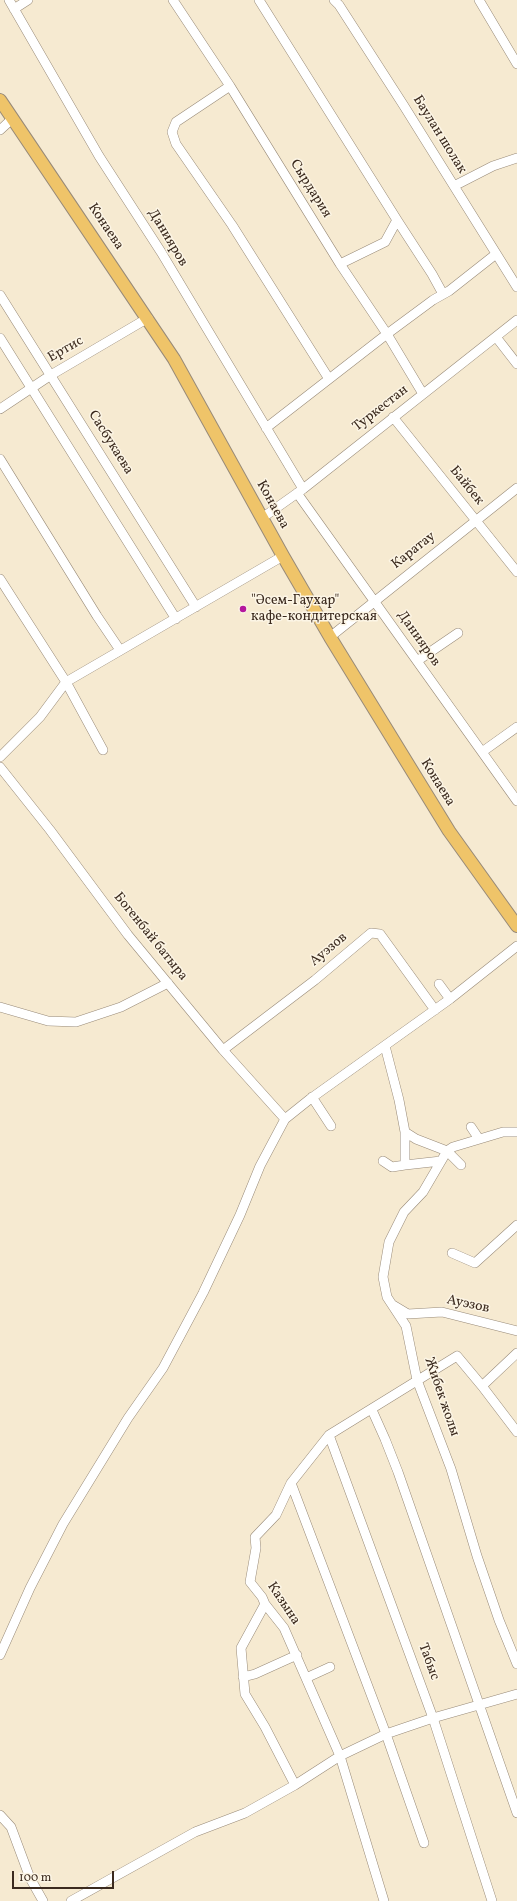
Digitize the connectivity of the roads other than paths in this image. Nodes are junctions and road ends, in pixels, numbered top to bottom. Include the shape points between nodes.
1 (9, 0) edge
2 (28, 0) edge
3 (173, 0) edge
4 (259, 0) edge
5 (334, 0) edge
6 (479, 0) edge
7 (14, 9) junction
8 (517, 64) edge
9 (230, 86) junction
10 (0, 100) edge
11 (13, 118) junction
12 (0, 130) edge
13 (517, 158) edge
14 (454, 186) junction
15 (396, 220) junction
16 (496, 254) junction
17 (340, 264) junction
18 (517, 287) edge
19 (443, 294) junction
20 (0, 295) edge
21 (148, 318) junction
22 (517, 320) edge
23 (387, 334) junction
24 (496, 337) junction
25 (0, 338) edge
26 (517, 364) edge
27 (51, 375) junction
28 (329, 379) junction
29 (31, 388) junction
30 (423, 394) junction
31 (0, 409) edge
32 (393, 417) junction
33 (266, 428) junction
34 (0, 459) edge
35 (517, 488) edge
36 (300, 491) junction
37 (262, 518) junction
38 (476, 520) junction
39 (283, 556) junction
40 (517, 572) edge
41 (0, 579) edge
42 (374, 601) junction
43 (196, 607) junction
44 (176, 619) junction
45 (458, 633) dead end
46 (330, 637) junction
47 (120, 650) junction
48 (417, 661) junction
49 (66, 682) junction
50 (517, 726) edge
51 (103, 750) dead end
52 (482, 752) junction
53 (0, 757) edge
54 (0, 767) edge
55 (517, 801) edge
56 (517, 926) edge
57 (517, 946) edge
58 (168, 983) junction
59 (439, 984) dead end
60 (450, 999) junction
61 (0, 1007) edge
62 (435, 1010) junction
63 (385, 1046) junction
64 (223, 1050) junction
65 (312, 1097) junction
66 (285, 1119) junction
67 (331, 1126) dead end
68 (471, 1127) dead end
69 (404, 1132) junction
70 (517, 1132) edge
71 (479, 1140) junction
72 (448, 1151) junction
73 (383, 1161) dead end
74 (442, 1161) junction
75 (405, 1165) junction
76 (462, 1165) dead end
77 (517, 1225) edge
78 (452, 1253) dead end
79 (391, 1304) junction
80 (517, 1332) edge
81 (517, 1353) edge
82 (417, 1380) junction
83 (482, 1386) junction
84 (372, 1410) junction
85 (517, 1432) edge
86 (329, 1434) junction
87 (291, 1483) junction
88 (265, 1604) junction
89 (0, 1655) edge
90 (296, 1655) junction
91 (517, 1664) edge
92 (330, 1667) dead end
93 (243, 1677) junction
94 (306, 1678) junction
95 (517, 1694) edge
96 (480, 1706) junction
97 (434, 1718) junction
98 (386, 1734) junction
99 (340, 1756) junction
100 (295, 1786) junction
101 (517, 1813) edge
102 (0, 1815) edge
103 (424, 1843) dead end
104 (43, 1901) edge
105 (71, 1901) edge
106 (384, 1901) edge
107 (492, 1901) edge

1 - 7 street, Данияров
2 - 7 street
3 - 9 street, Сырдария
4 - 15 street
5 - 14 street, Баулан шолак via 340,5
6 - 8 street
7 - 33 street, Данияров via 100,156 161,252
9 - 17 street, Сырдария
9 - 28 street via 176,122 172,132 176,144 232,225
10 - 11 main road, Конаева
11 - 12 street
11 - 21 main road, Конаева
13 - 14 street via 493,166
14 - 16 street, Баулан шолак
15 - 17 street via 385,242
15 - 19 street
16 - 18 street, Баулан шолак
16 - 19 street
17 - 23 street, Сырдария
19 - 23 street
20 - 27 street, Сасбукаева
21 - 27 street, Ертис
21 - 37 main road, Конаева via 174,359
22 - 24 street, Туркестан
23 - 28 street
23 - 30 street, Сырдария
24 - 26 street
24 - 30 street, Туркестан
25 - 29 street
27 - 29 street, Ертис
27 - 43 street, Сасбукаева
28 - 33 street
29 - 31 street, Ертис
29 - 44 street
30 - 32 street, Туркестан
32 - 36 street, Туркестан
32 - 38 street, Байбек
33 - 36 street, Данияров
34 - 47 street
35 - 38 street, Каратау
36 - 37 street, Туркестан
36 - 42 street, Данияров
37 - 39 main road, Конаева
38 - 40 street, Байбек
38 - 42 street, Каратау
39 - 43 street
39 - 46 main road, Конаева
41 - 49 street
42 - 46 street, Каратау
42 - 48 street, Данияров
43 - 44 street
44 - 47 street
45 - 48 street
46 - 56 main road, Конаева via 449,831
47 - 49 street
48 - 52 street, Данияров
49 - 51 street
49 - 53 street via 40,717
50 - 52 street
52 - 55 street, Данияров
54 - 58 street, Богенбай батыра
57 - 60 street
58 - 61 street via 121,1007 76,1022 48,1021
58 - 64 street, Богенбай батыра
59 - 60 street
60 - 62 street
62 - 63 street
62 - 64 street, Ауэзов via 380,934 371,933 315,980
63 - 65 street
63 - 69 street via 399,1100
64 - 66 street, Богенбай батыра
65 - 66 street
65 - 67 street
66 - 89 street via 260,1166 203,1293 163,1368 128,1418 63,1524 30,1588
68 - 71 street
69 - 72 street
69 - 75 street
70 - 71 street via 503,1132
71 - 72 street via 453,1147
72 - 74 street, Жибек жолы
72 - 76 street
73 - 75 street via 392,1167
74 - 75 street
74 - 79 street, Жибек жолы via 423,1192 404,1212 389,1242 383,1277
77 - 78 street via 475,1263
79 - 80 street, Ауэзов via 408,1314 442,1312
79 - 82 street, Жибек жолы via 406,1326
81 - 83 street
82 - 83 street, Казына via 457,1356
82 - 84 street, Казына
82 - 91 street, Жибек жолы via 451,1469 477,1556
83 - 85 street
84 - 86 street, Казына
84 - 96 street via 393,1459
86 - 87 street, Казына
86 - 97 street, Табыс
87 - 88 street, Казына via 276,1515 255,1537 256,1548 250,1582
87 - 98 street
88 - 90 street, Казына via 284,1628
88 - 93 street via 241,1648
90 - 93 street
90 - 94 street, Казына
92 - 94 street
93 - 100 street via 245,1694
94 - 99 street, Казына
95 - 96 street
96 - 97 street
96 - 101 street
97 - 98 street
97 - 107 street, Табыс
98 - 99 street
98 - 103 street
99 - 100 street
99 - 106 street, Казына
100 - 105 street via 246,1813 195,1832
102 - 104 street via 11,1827 30,1878

